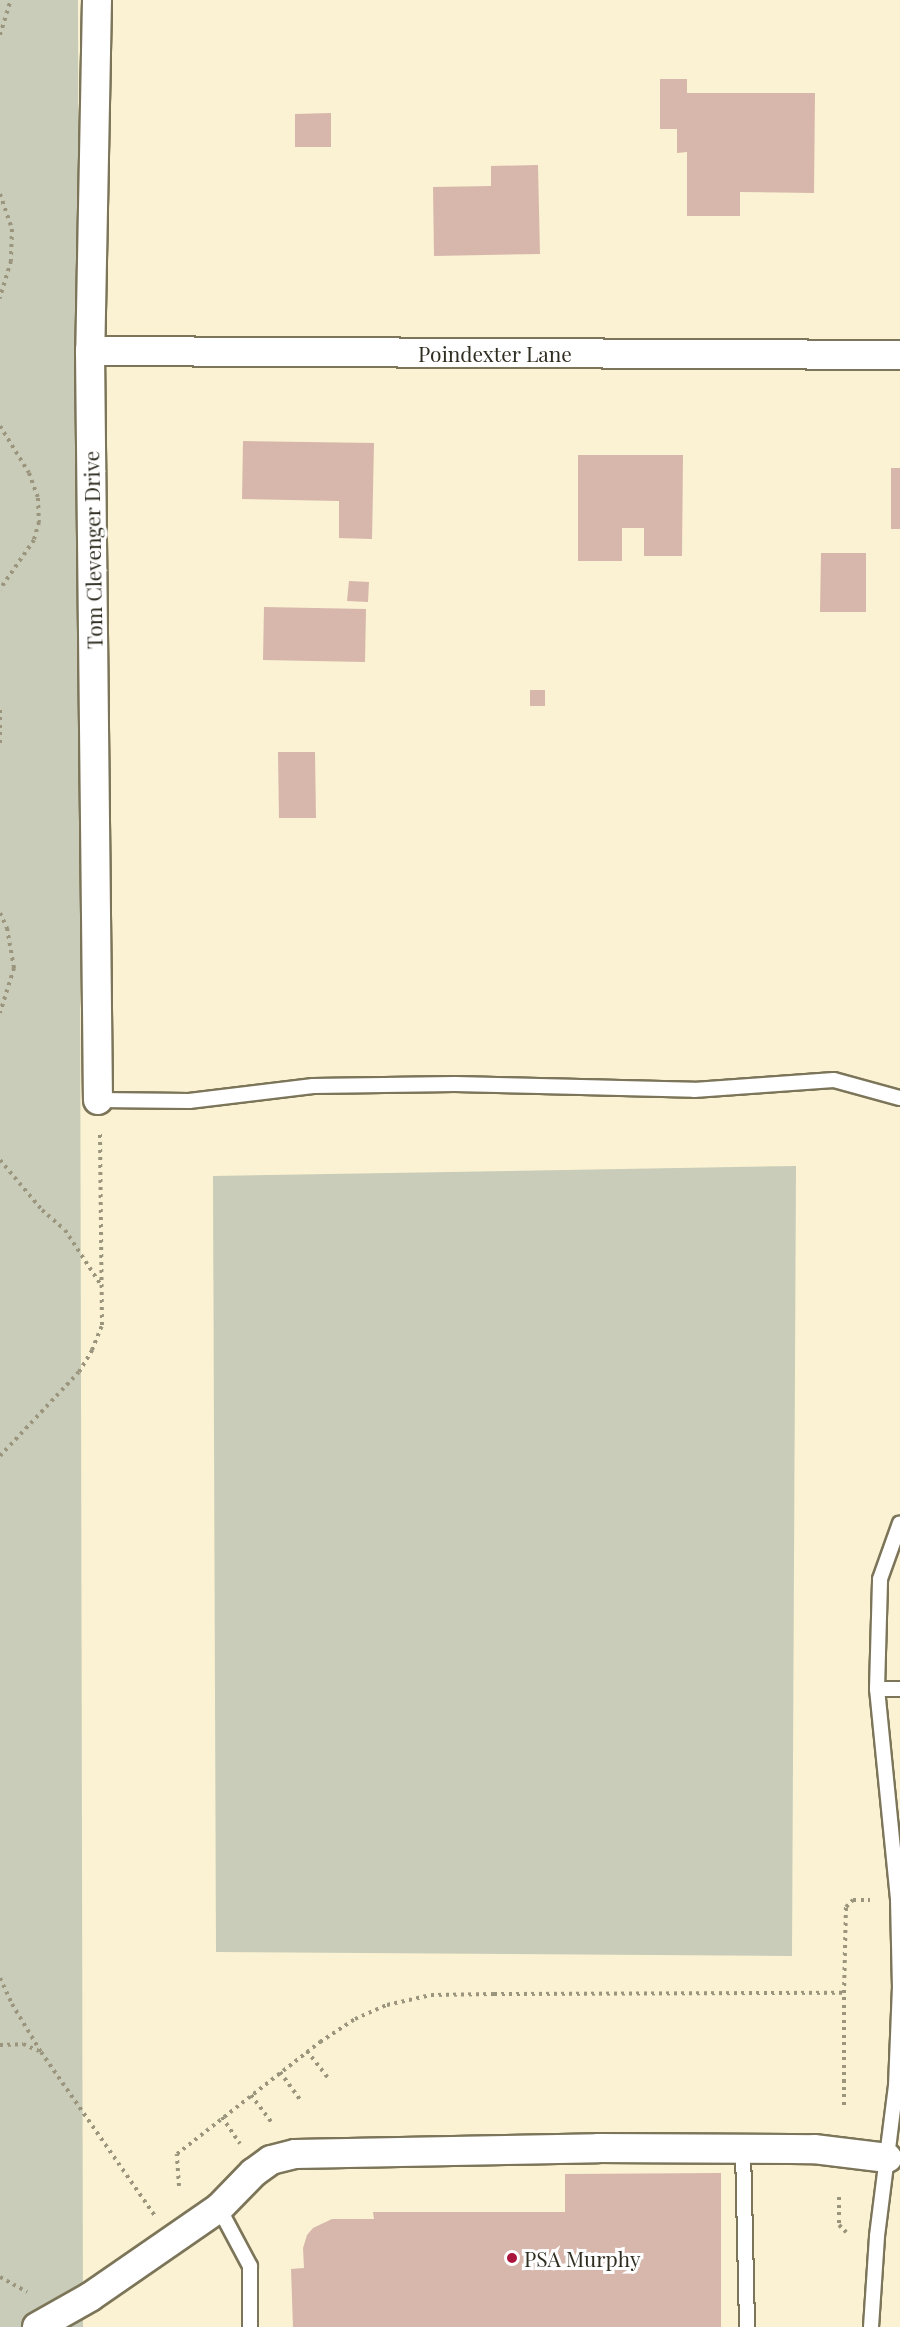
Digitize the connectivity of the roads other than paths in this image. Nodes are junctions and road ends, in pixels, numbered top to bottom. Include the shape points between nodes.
1 (97, 0) edge
2 (90, 351) junction
3 (900, 355) edge
4 (900, 1098) edge
5 (98, 1100) joint
6 (899, 1530) edge
7 (877, 1689) junction
8 (900, 1689) edge
9 (743, 2149) junction
10 (893, 2158) edge
11 (219, 2208) junction
12 (40, 2326) edge
13 (250, 2327) edge
14 (747, 2327) edge
15 (871, 2327) edge

1 - 2 street, Tom Clevenger Drive
2 - 3 street, Poindexter Lane
2 - 5 street, Tom Clevenger Drive
4 - 5 lane via 834,1080 694,1090 455,1084 313,1086 189,1101
6 - 7 lane via 880,1579
7 - 8 lane
7 - 10 lane via 898,1899 900,1988
9 - 10 street via 814,2149
9 - 11 street via 295,2154 271,2160
9 - 14 lane
10 - 15 lane via 877,2236
11 - 12 street via 90,2297
11 - 13 lane via 250,2266

